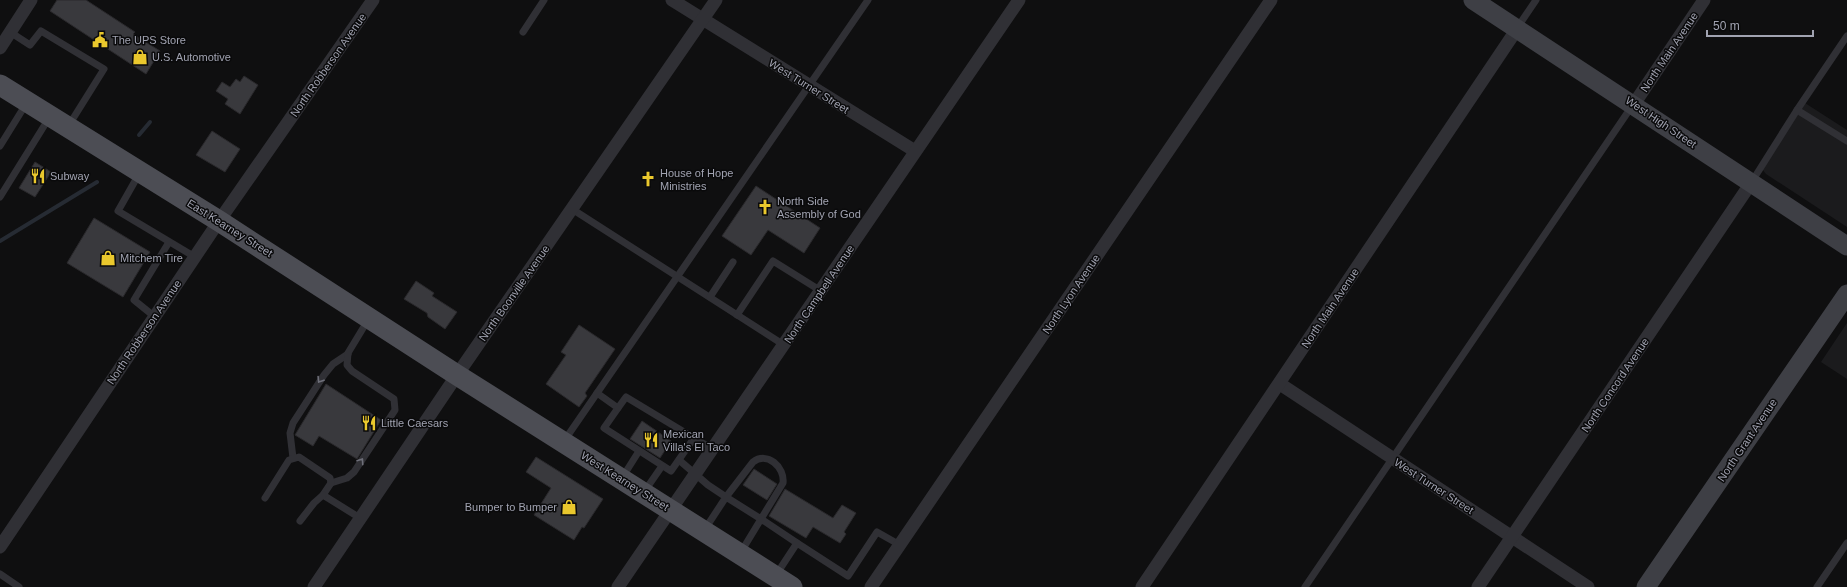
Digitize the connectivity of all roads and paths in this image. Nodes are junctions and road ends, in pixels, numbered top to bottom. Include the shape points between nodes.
1 (31, 0) edge
2 (373, 0) edge
3 (544, 0) edge
4 (672, 0) edge
5 (716, 0) edge
6 (868, 0) edge
7 (1019, 0) edge
8 (1271, 0) edge
9 (1473, 0) edge
10 (1536, 0) edge
11 (1704, 0) edge
12 (703, 20) junction
13 (1517, 28) junction
14 (10, 32) junction
15 (523, 32) dead end
16 (1847, 36) edge
17 (0, 48) edge
18 (0, 85) edge
19 (810, 86) junction
20 (28, 102) junction
21 (1634, 104) junction
22 (1797, 110) junction
23 (50, 116) junction
24 (68, 127) junction
25 (1847, 141) edge
26 (0, 146) edge
27 (915, 152) junction
28 (140, 172) junction
29 (1751, 183) junction
30 (0, 198) edge
31 (572, 209) junction
32 (220, 220) junction
33 (169, 242) junction
34 (1847, 246) edge
35 (195, 257) junction
36 (733, 262) dead end
37 (678, 277) junction
38 (821, 291) junction
39 (1847, 294) edge
40 (710, 297) junction
41 (737, 315) junction
42 (155, 317) junction
43 (370, 318) junction
44 (784, 345) junction
45 (348, 354) junction
46 (457, 375) junction
47 (1280, 384) junction
48 (597, 393) junction
49 (618, 408) junction
50 (694, 438) junction
51 (563, 442) junction
52 (714, 450) junction
53 (639, 451) junction
54 (293, 458) junction
55 (1392, 458) junction
56 (679, 460) junction
57 (662, 466) junction
58 (696, 474) junction
59 (621, 479) junction
60 (331, 483) junction
61 (644, 493) junction
62 (323, 495) junction
63 (726, 497) junction
64 (265, 498) dead end
65 (670, 510) junction
66 (360, 518) junction
67 (761, 519) junction
68 (300, 521) dead end
69 (703, 531) junction
70 (1512, 537) junction
71 (797, 543) junction
72 (1847, 543) edge
73 (900, 545) junction
74 (0, 547) edge
75 (740, 554) junction
76 (0, 574) edge
77 (784, 582) edge
78 (20, 587) edge
79 (314, 587) edge
80 (618, 587) edge
81 (872, 587) edge
82 (1142, 587) edge
83 (1305, 587) edge
84 (1478, 587) edge
85 (1588, 587) edge
86 (1646, 587) edge
87 (1817, 587) edge

1 - 14 street
2 - 32 street, North Robberson Avenue
3 - 15 lane
4 - 12 street, West Turner Street
5 - 12 street, North Boonville Avenue
6 - 19 lane
7 - 27 street, North Campbell Avenue
8 - 73 street, North Lyon Avenue
9 - 13 street, West High Street
10 - 13 lane
11 - 21 street, North Main Avenue
12 - 19 street, West Turner Street
12 - 31 street, North Boonville Avenue
13 - 21 street, West High Street
13 - 47 street, North Main Avenue
14 - 17 street
14 - 24 lane via 30,45 41,31 104,69
16 - 22 lane
18 - 20 main road, East Kearney Street
19 - 27 street, West Turner Street
19 - 37 lane
20 - 23 main road, East Kearney Street
20 - 26 lane
21 - 29 street, West High Street
21 - 55 lane
22 - 25 lane
22 - 29 lane
23 - 24 main road, East Kearney Street
23 - 30 lane
24 - 28 main road, East Kearney Street
27 - 38 street, North Campbell Avenue
28 - 32 main road, East Kearney Street
28 - 33 lane via 118,211
29 - 34 street, West High Street
29 - 70 street, North Concord Avenue
31 - 37 lane
31 - 46 street, North Boonville Avenue
32 - 35 street, North Robberson Avenue
32 - 43 main road, East Kearney Street
33 - 35 lane
33 - 42 lane via 134,300
35 - 42 street, North Robberson Avenue
36 - 40 lane
37 - 40 lane
37 - 48 lane
38 - 41 lane via 773,260
38 - 44 street, North Campbell Avenue
39 - 86 street, North Grant Avenue
40 - 41 lane
41 - 44 lane
42 - 74 street, North Robberson Avenue
43 - 45 lane
43 - 46 main road, East Kearney Street
44 - 52 street, North Campbell Avenue
45 -> 54 lane via 333,364 324,375 294,422 290,433
60 -> 45 lane via 347,478 354,472 395,410 394,399 352,371 347,365
46 - 51 main road, West Kearney Street
46 - 66 street, North Boonville Avenue
47 - 55 street, West Turner Street
47 - 82 street, North Main Avenue
48 - 49 lane
48 - 51 lane
49 - 50 lane via 626,397
49 - 53 lane via 604,428
50 - 52 lane
50 - 56 lane
51 - 59 main road, West Kearney Street
52 - 58 street, North Campbell Avenue
53 - 57 lane
53 - 59 lane
54 - 60 lane via 299,457 326,474
54 - 64 lane via 289,460
55 - 70 street, West Turner Street
55 - 83 lane
56 - 57 lane via 671,472
56 - 58 lane
57 - 61 lane
58 - 63 lane
58 - 65 street, North Campbell Avenue
59 - 61 main road, West Kearney Street
60 - 62 lane
61 - 65 main road, West Kearney Street
62 - 66 lane
62 - 68 lane
63 - 67 lane
63 - 67 lane via 753,462 765,458 779,467 784,476 784,483
63 - 69 lane
65 - 69 main road, West Kearney Street
65 - 80 street, North Campbell Avenue
66 - 79 street, North Boonville Avenue
67 - 71 lane
67 - 75 lane
69 - 75 main road, West Kearney Street
70 - 84 street, North Concord Avenue
70 - 85 street, West Turner Street
71 - 73 lane via 848,576 877,532
71 - 77 lane
72 - 87 lane
73 - 81 street, North Lyon Avenue
75 - 77 main road, West Kearney Street
76 - 78 lane

